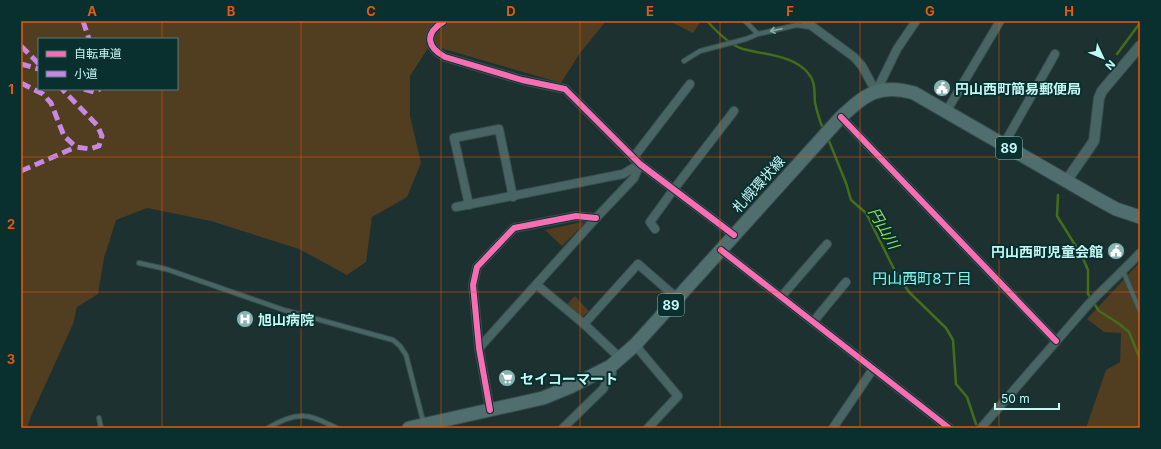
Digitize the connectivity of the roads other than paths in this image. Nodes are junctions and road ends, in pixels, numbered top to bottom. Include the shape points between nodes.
1 (745, 21) edge
2 (805, 21) edge
3 (916, 21) edge
4 (1000, 21) edge
5 (443, 22) dead end
6 (811, 27) junction
7 (758, 34) junction
8 (1140, 46) edge
9 (1055, 54) dead end
10 (684, 61) dead end
11 (690, 84) dead end
12 (876, 92) junction
13 (734, 111) dead end
14 (946, 112) junction
15 (841, 117) junction
16 (1004, 144) junction
17 (637, 161) junction
18 (1067, 180) junction
19 (674, 189) junction
20 (512, 197) junction
21 (470, 205) junction
22 (456, 207) dead end
23 (1140, 217) edge
24 (596, 218) junction
25 (655, 229) dead end
26 (734, 235) junction
27 (827, 244) dead end
28 (720, 250) junction
29 (1140, 253) edge
30 (140, 263) dead end
31 (1123, 271) junction
32 (846, 282) dead end
33 (537, 285) junction
34 (781, 297) junction
35 (677, 298) junction
36 (1140, 312) edge
37 (813, 322) junction
38 (584, 324) junction
39 (1056, 341) junction
40 (635, 345) junction
41 (479, 348) junction
42 (616, 362) junction
43 (873, 369) junction
44 (490, 410) junction
45 (99, 418) dead end
46 (427, 426) edge
47 (101, 428) edge
48 (268, 428) edge
49 (337, 428) edge
50 (410, 428) edge
51 (564, 428) edge
52 (648, 428) edge
53 (833, 428) edge
54 (949, 428) edge
55 (981, 428) edge

1 - 7 lane
2 - 6 street
3 - 12 street via 897,49
4 - 14 street
5 - 17 street via 436,26 430,38 436,52 522,80 565,89
6 -> 7 lane via 797,25
6 - 12 street via 854,57
7 - 10 lane via 700,51
8 - 18 street via 1098,98 1094,141
9 - 16 street
11 - 17 street
12 - 14 main road, 札幌環状線 / 89 via 897,90 914,93
12 - 15 main road, 札幌環状線 / 89 via 862,98
13 - 19 street
14 - 16 main road, 札幌環状線 / 89
15 - 26 main road, 札幌環状線 / 89
15 - 39 street
16 - 18 main road, 札幌環状線 / 89
17 - 19 street
17 - 20 street via 623,174
17 - 24 street via 634,178
18 - 23 main road, 札幌環状線 / 89 via 1116,209
19 - 25 street via 650,222
19 - 26 street
20 - 21 street
20 - 21 street via 499,130 454,138
21 - 22 street
24 - 33 street
24 - 41 street via 576,216 514,228 477,267 473,285
26 - 28 main road, 札幌環状線 / 89
27 - 34 street
28 - 34 street
28 - 35 main road, 札幌環状線 / 89
29 - 31 street
30 - 46 lane via 166,269 284,310 393,340 406,355 422,417
31 - 36 lane
31 - 39 street via 1102,290
32 - 37 street
33 - 38 street
33 - 41 street
34 - 37 street
35 - 38 street via 638,264
35 - 40 main road, 札幌環状線 / 89
37 - 43 street
38 - 42 street
39 - 55 street
40 - 42 main road, 札幌環状線 / 89
40 - 52 street via 678,396
41 - 44 street
42 - 44 main road, 札幌環状線 / 89 via 570,387 543,398
42 - 51 street via 602,388
43 - 53 street
43 - 54 street
44 - 46 main road, 札幌環状線 / 89
45 - 47 lane
46 - 50 main road, 札幌環状線 / 89
48 - 49 lane via 281,420 304,416

